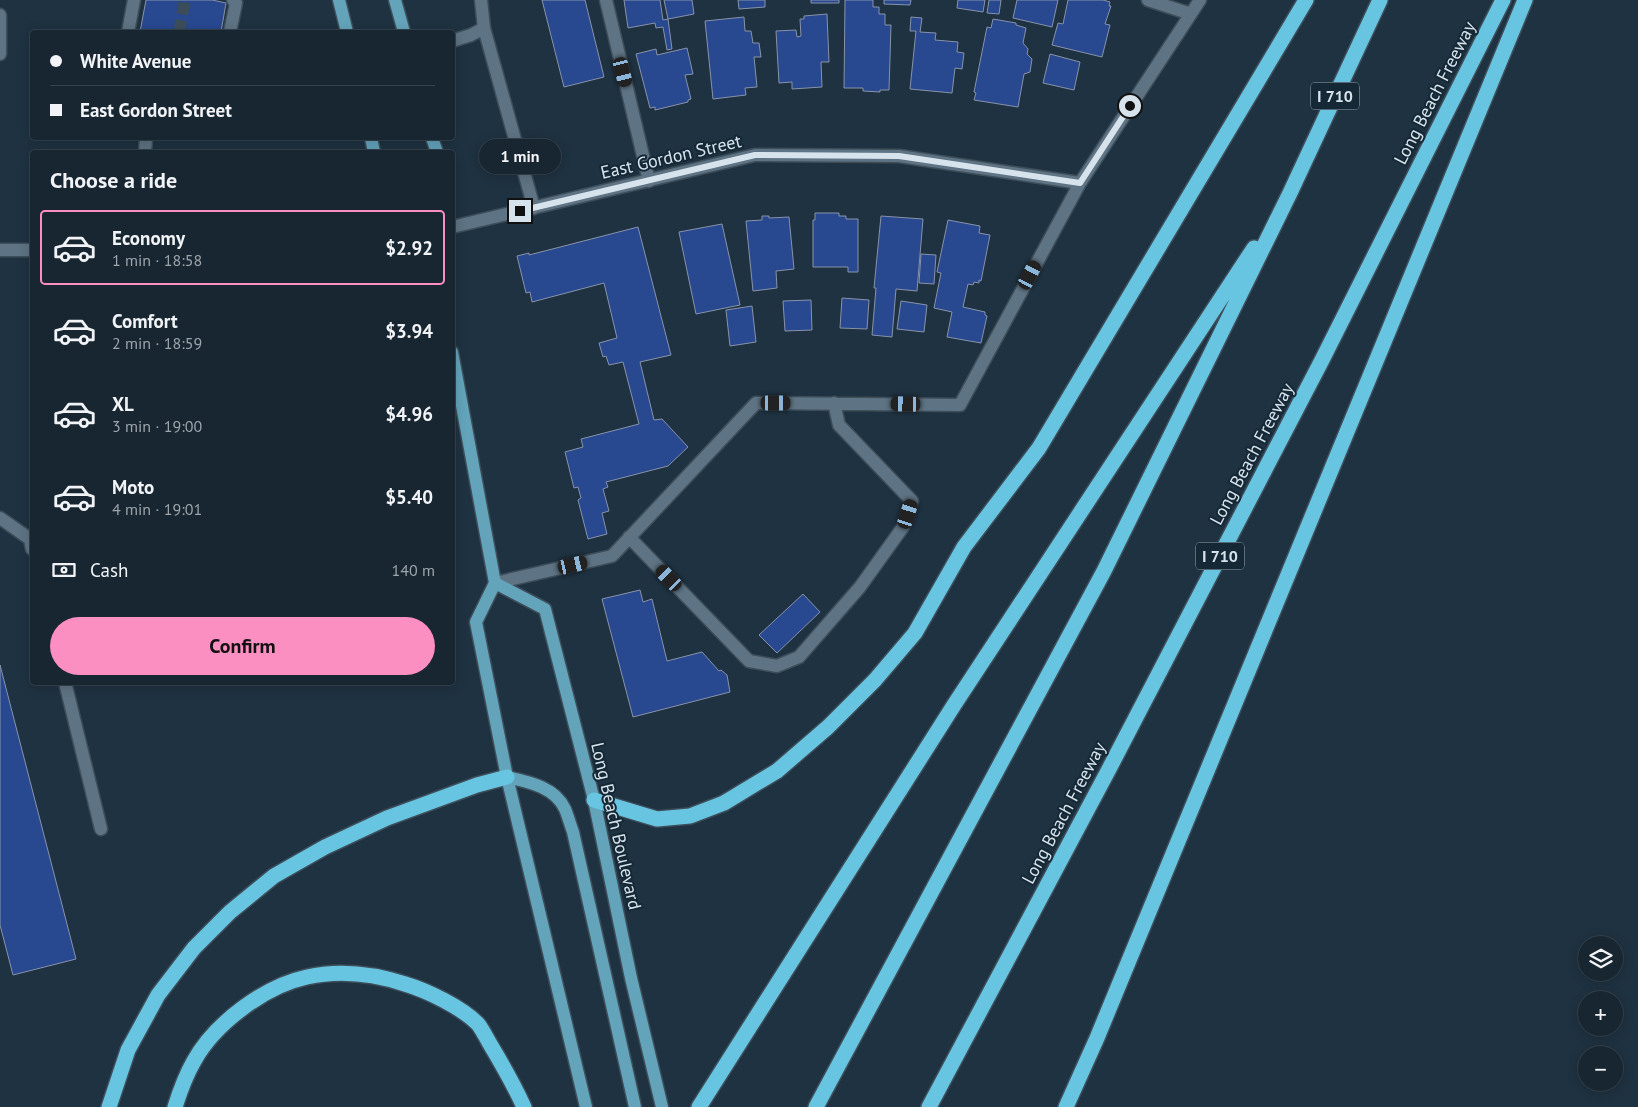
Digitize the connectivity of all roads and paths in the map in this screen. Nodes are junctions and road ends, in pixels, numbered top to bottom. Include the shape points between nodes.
1 (134, 0) edge
2 (233, 0) edge
3 (339, 0) edge
4 (395, 0) edge
5 (481, 0) edge
6 (606, 0) edge
7 (1148, 0) edge
8 (1200, 0) edge
9 (1306, 0) edge
10 (1380, 0) edge
11 (1502, 0) edge
12 (1525, 0) edge
13 (1191, 14) junction
14 (0, 15) edge
15 (484, 28) junction
16 (128, 30) edge
17 (230, 30) edge
18 (346, 30) edge
19 (403, 30) edge
20 (455, 40) edge
21 (0, 54) edge
22 (649, 181) junction
23 (1080, 183) junction
24 (1290, 193) junction
25 (534, 208) junction
26 (455, 226) edge
27 (0, 250) edge
28 (30, 250) edge
29 (455, 368) edge
30 (834, 403) junction
31 (0, 518) edge
32 (629, 537) junction
33 (30, 539) edge
34 (495, 583) junction
35 (66, 685) edge
36 (507, 777) junction
37 (594, 800) junction
38 (101, 829) dead end
39 (109, 1107) edge
40 (175, 1107) edge
41 (524, 1107) edge
42 (586, 1107) edge
43 (635, 1107) edge
44 (662, 1107) edge
45 (699, 1107) edge
46 (816, 1107) edge
47 (929, 1107) edge
48 (1066, 1107) edge

1 - 16 street
2 - 17 street via 236,3
3 - 18 main road
4 - 19 main road
5 - 15 street
6 - 22 street
7 - 13 street
8 - 13 street
9 - 37 highway via 1039,448 964,547 915,633 875,680 777,771 724,803 690,816 657,819
10 - 24 highway, I 710
11 - 47 highway, Long Beach Freeway / I 710 via 1318,369
12 - 48 highway
13 - 23 street
14 - 21 street
15 - 20 street
15 - 25 street
22 - 23 street, East Gordon Street via 755,155 889,156
22 - 25 street, East Gordon Street
23 - 30 street via 960,405
24 - 45 highway via 954,705
24 - 46 highway, I 710 via 1104,571
25 - 26 street, East Gordon Street
27 - 28 street
29 - 34 main road
30 - 32 street via 756,403
30 - 32 street via 839,425 912,501 904,527 860,588 799,657 777,666 749,661
31 - 33 street
32 - 34 street via 612,556
34 - 36 main road via 476,622
34 - 37 main road, Long Beach Boulevard via 545,609
35 - 38 street
36 - 39 highway via 387,818 325,847 274,876 230,912 194,948 158,995 128,1050
36 - 42 main road
36 - 43 main road via 531,782 554,794 564,807
37 - 44 main road, Long Beach Boulevard
40 - 41 highway via 194,1060 216,1032 241,1010 274,988 307,977 343,974 383,977 420,988 449,1002 478,1024 512,1079

